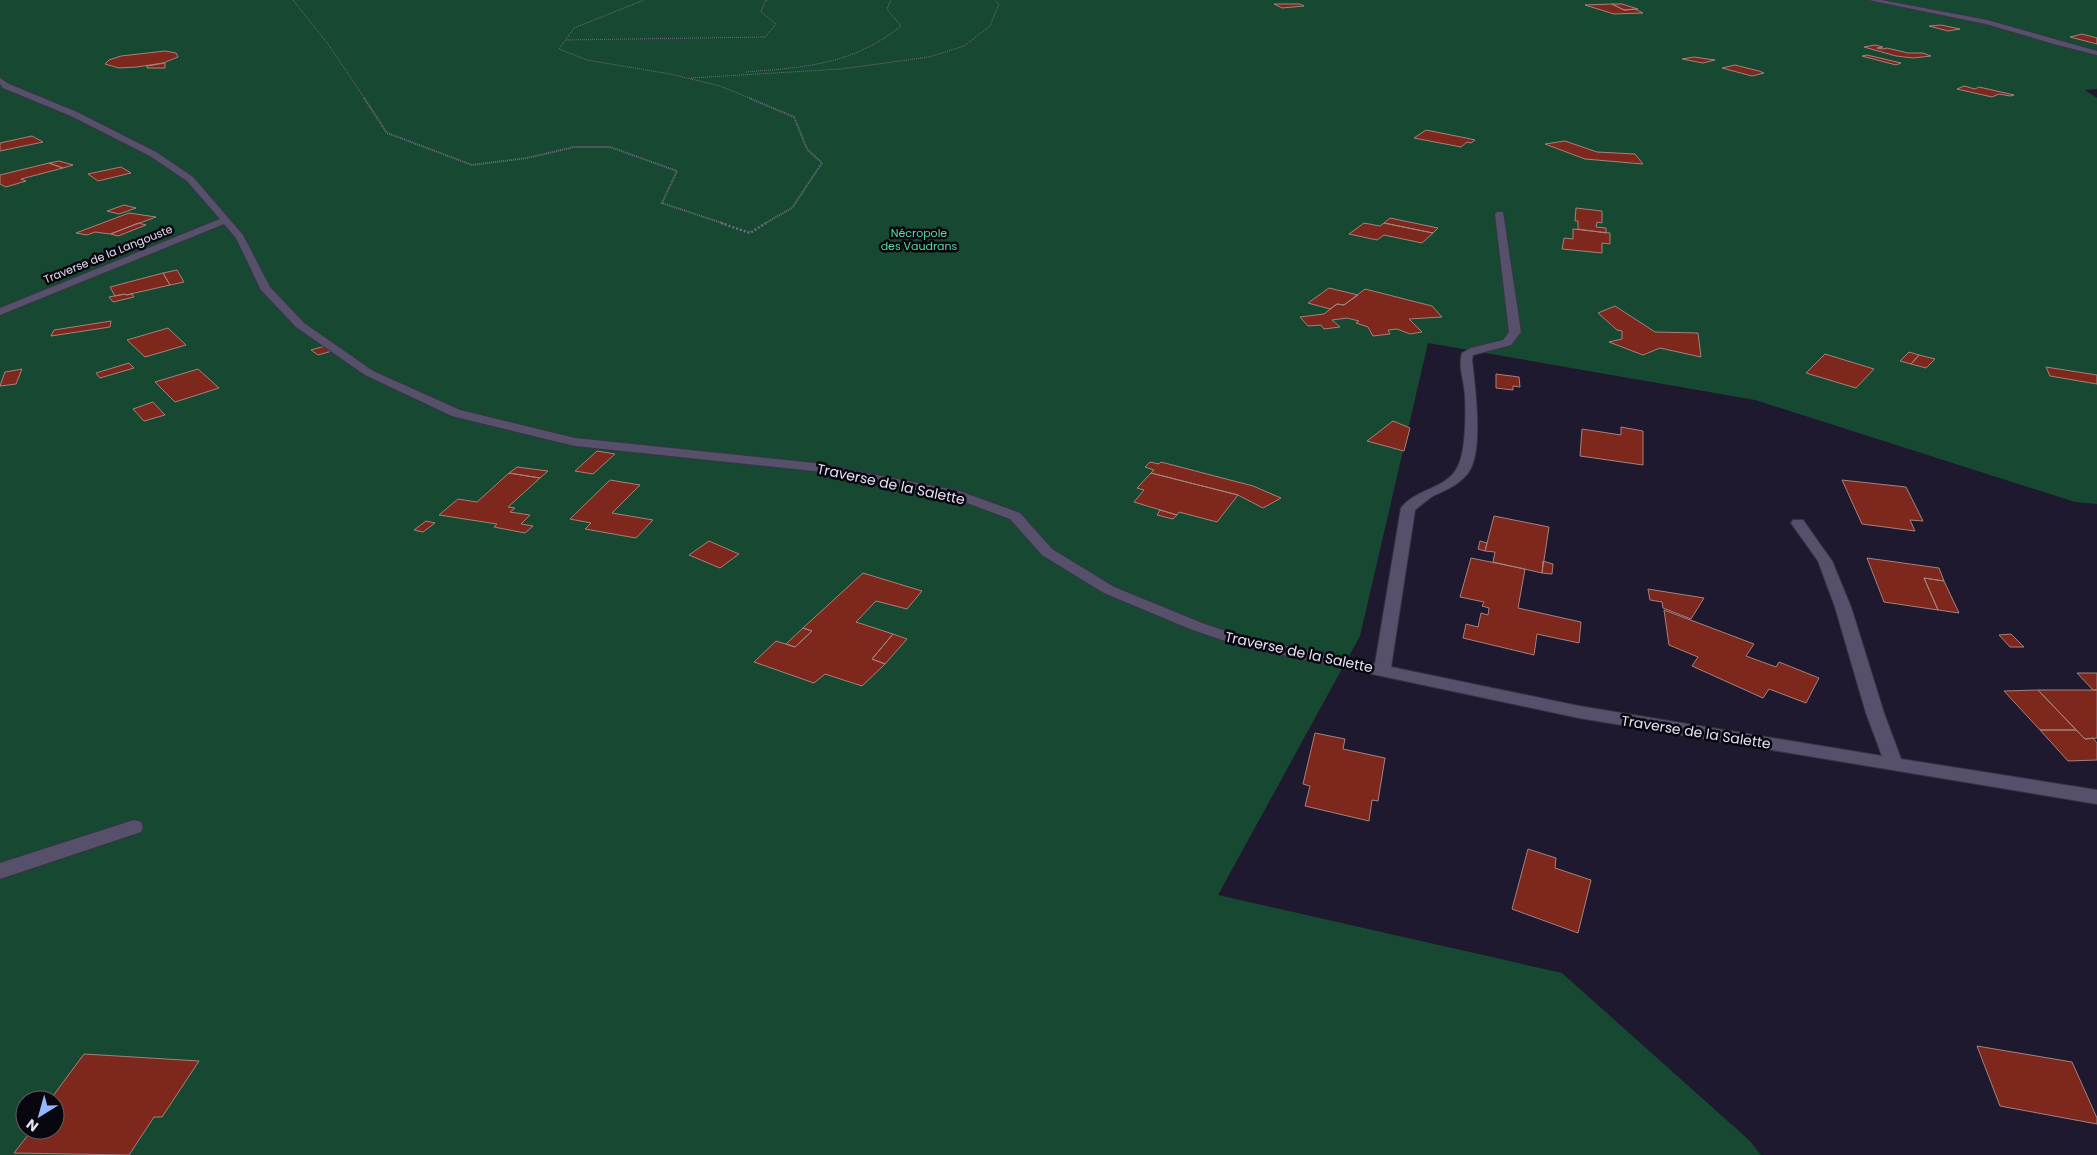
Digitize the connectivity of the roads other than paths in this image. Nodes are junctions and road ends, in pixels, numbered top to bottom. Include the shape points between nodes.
1 (1872, 0) edge
2 (2097, 53) edge
3 (0, 80) edge
4 (1500, 214) dead end
5 (226, 220) junction
6 (0, 312) edge
7 (1798, 522) dead end
8 (1382, 670) junction
9 (1895, 765) junction
10 (2097, 798) edge
11 (134, 827) dead end
12 (0, 871) edge

1 - 2 street via 1987,22
3 - 5 street, Traverse de la Salette via 6,86 74,114 153,154 190,179
4 - 8 street via 1515,332 1506,343 1468,353 1471,397 1469,454 1463,471 1446,486 1427,494 1408,508
5 - 6 street, Traverse de la Langouste
5 - 8 street, Traverse de la Salette via 240,237 265,288 300,325 369,373 456,414 575,442 814,467 954,494 1015,516 1047,552 1109,590 1196,626 1240,641
7 - 9 street via 1825,562 1843,607 1875,713
8 - 9 street, Traverse de la Salette via 1579,712
9 - 10 street, Traverse de la Salette
11 - 12 street

